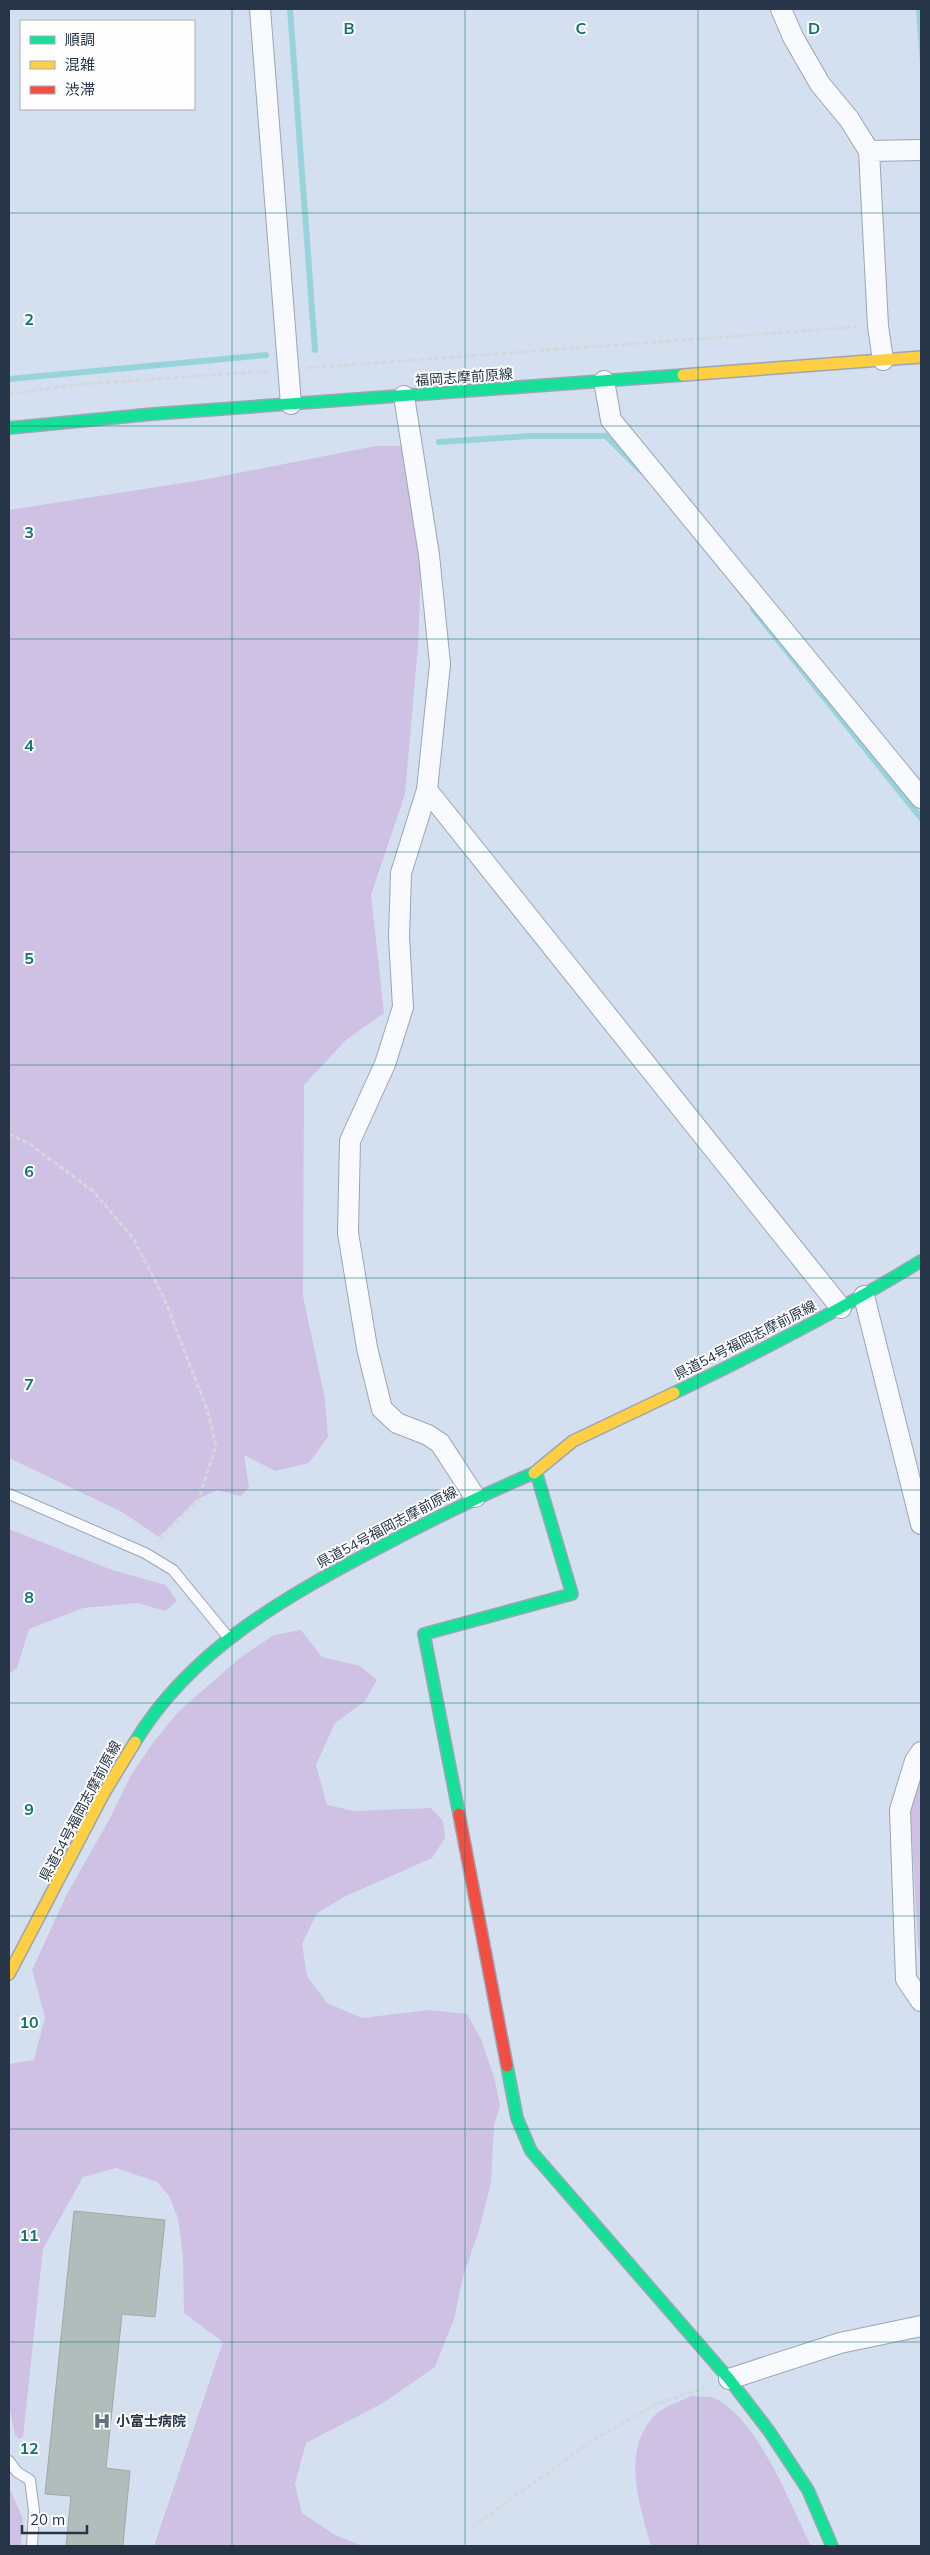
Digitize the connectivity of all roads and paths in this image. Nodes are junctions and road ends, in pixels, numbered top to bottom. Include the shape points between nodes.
1 (260, 9) edge
2 (781, 9) edge
3 (921, 150) edge
4 (869, 151) junction
5 (878, 326) junction
6 (921, 357) edge
7 (883, 360) junction
8 (287, 370) junction
9 (604, 381) junction
10 (9, 394) edge
11 (404, 396) junction
12 (290, 404) junction
13 (9, 428) edge
14 (427, 790) junction
15 (921, 798) edge
16 (9, 1134) edge
17 (921, 1261) edge
18 (864, 1296) junction
19 (840, 1308) junction
20 (536, 1472) junction
21 (9, 1494) edge
22 (475, 1497) junction
23 (921, 1524) edge
24 (146, 1553) junction
25 (228, 1637) junction
26 (921, 1752) edge
27 (9, 1973) edge
28 (921, 2001) edge
29 (921, 2326) edge
30 (728, 2380) junction
31 (9, 2461) edge
32 (472, 2527) dead end
33 (32, 2546) edge
34 (832, 2546) edge

1 - 8 street
2 - 4 street via 792,37 820,84 849,119
3 - 4 street
4 - 5 street
5 - 7 street
5 - 8 path
6 - 7 main road, 福岡志摩前原線
7 - 9 main road, 福岡志摩前原線
8 - 10 path
8 - 12 street
9 - 11 main road, 福岡志摩前原線
9 - 15 street via 611,420
11 - 12 main road, 福岡志摩前原線
11 - 14 street via 429,554 440,664
12 - 13 main road, 福岡志摩前原線
14 - 19 street
14 - 22 street via 401,873 399,937 403,1006 385,1064 350,1141 348,1233 367,1348 382,1409 397,1423 440,1443
16 - 24 path via 28,1143 93,1191 133,1238 164,1298 207,1409 216,1446 198,1501
17 - 18 main road, 県道54号福岡志摩前原線
18 - 19 main road, 県道54号福岡志摩前原線
18 - 23 street
19 - 20 main road, 県道54号福岡志摩前原線 via 768,1348 572,1441
20 - 22 main road, 県道54号福岡志摩前原線
20 - 30 main road via 572,1594 424,1634 518,2118 530,2151
21 - 24 lane
22 - 25 main road, 県道54号福岡志摩前原線 via 297,1593
24 - 25 lane via 172,1570
25 - 27 main road, 県道54号福岡志摩前原線 via 182,1681 147,1722 104,1793
26 - 28 street via 915,1761 900,1810 906,1979
29 - 30 street via 840,2343
30 - 32 path via 654,2405 592,2441
30 - 34 main road via 769,2431 808,2490
31 - 33 lane via 17,2472 30,2480 34,2511

